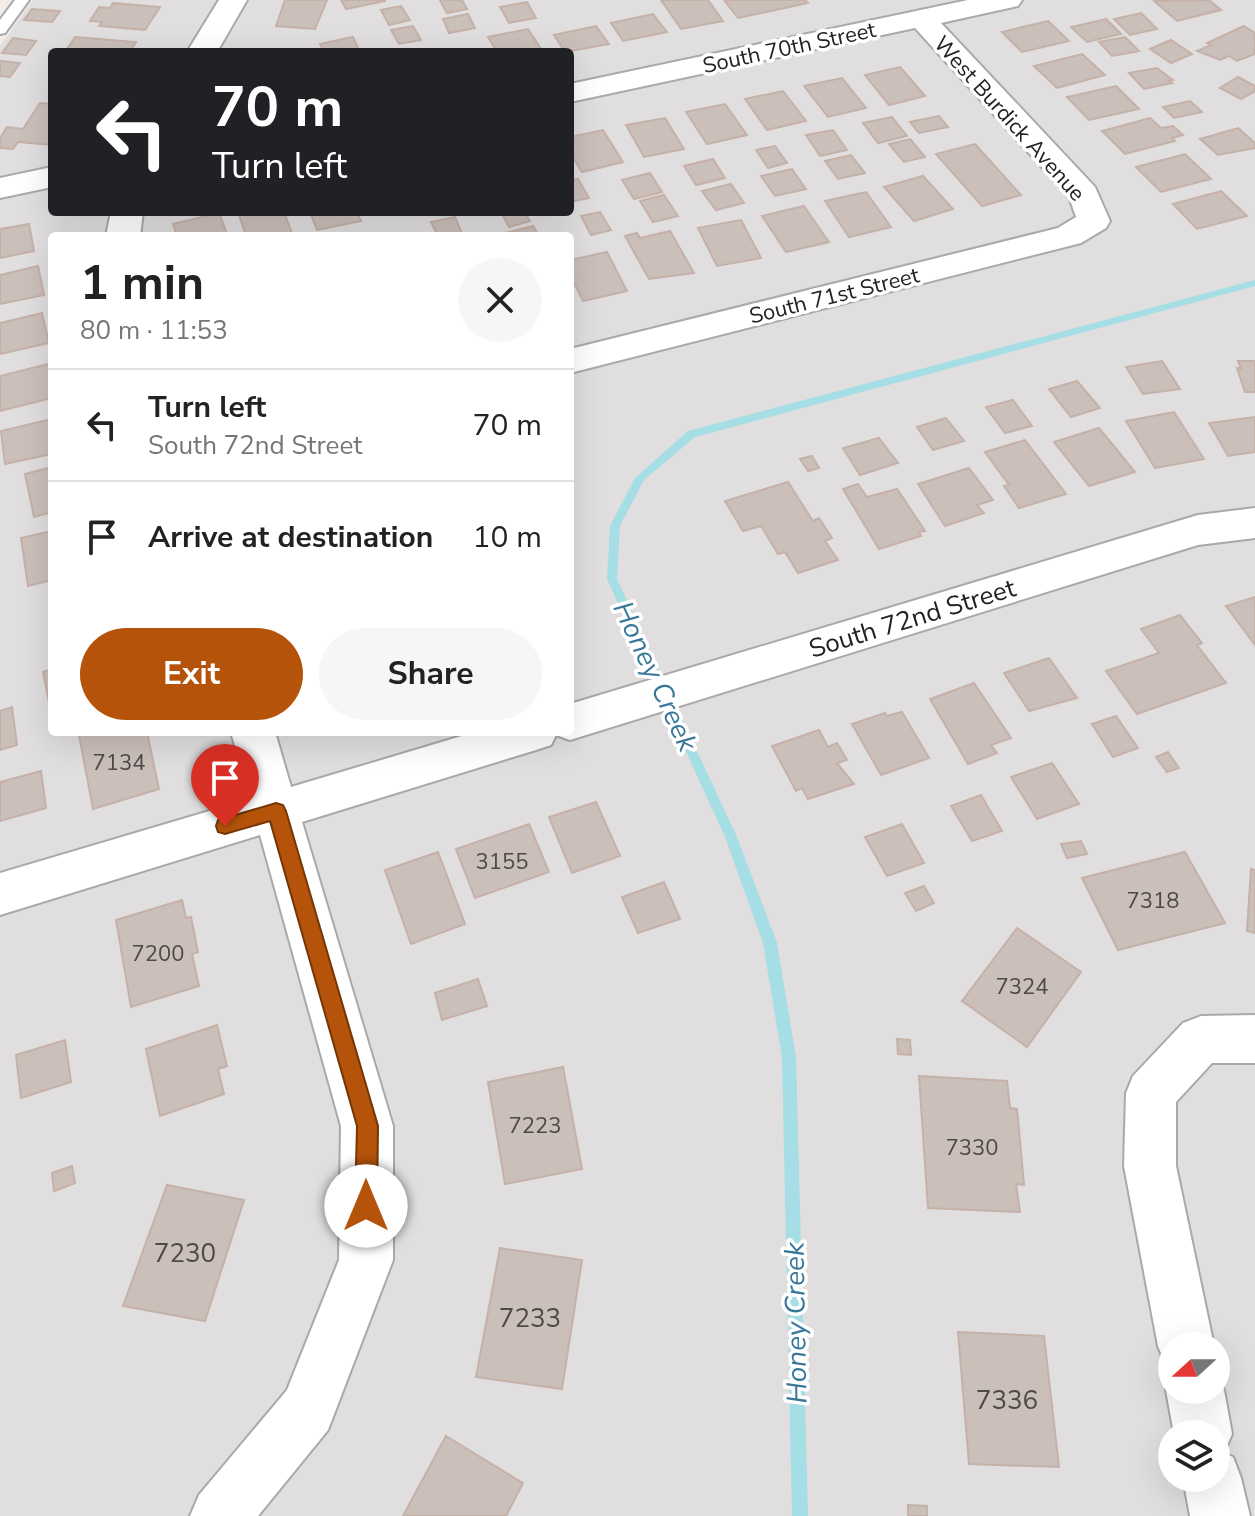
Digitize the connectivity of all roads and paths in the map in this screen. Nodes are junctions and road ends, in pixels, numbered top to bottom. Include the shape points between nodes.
1 (22, 0) edge
2 (233, 0) edge
3 (1008, 0) edge
4 (922, 19) junction
5 (0, 30) edge
6 (204, 48) edge
7 (574, 92) edge
8 (48, 178) edge
9 (0, 188) edge
10 (1094, 221) joint
11 (574, 360) edge
12 (1255, 523) edge
13 (588, 716) edge
14 (254, 736) edge
15 (523, 736) edge
16 (276, 811) junction
17 (0, 894) edge
18 (1255, 1039) edge
19 (1183, 1332) edge
20 (1215, 1492) edge
21 (220, 1516) edge
22 (1220, 1516) edge

1 - 5 lane
2 - 6 street
3 - 4 street, South 70th Street
4 - 7 street, South 70th Street
4 - 10 street, West Burdick Avenue via 1084,194
8 - 9 street
10 - 11 street, South 71st Street via 1069,236
12 - 13 street, South 72nd Street via 1198,530
14 - 16 street
15 - 16 street
16 - 17 street
16 - 21 street via 367,1126 366,1260 308,1410
18 - 19 street via 1201,1040 1151,1093 1150,1166
20 - 22 street

